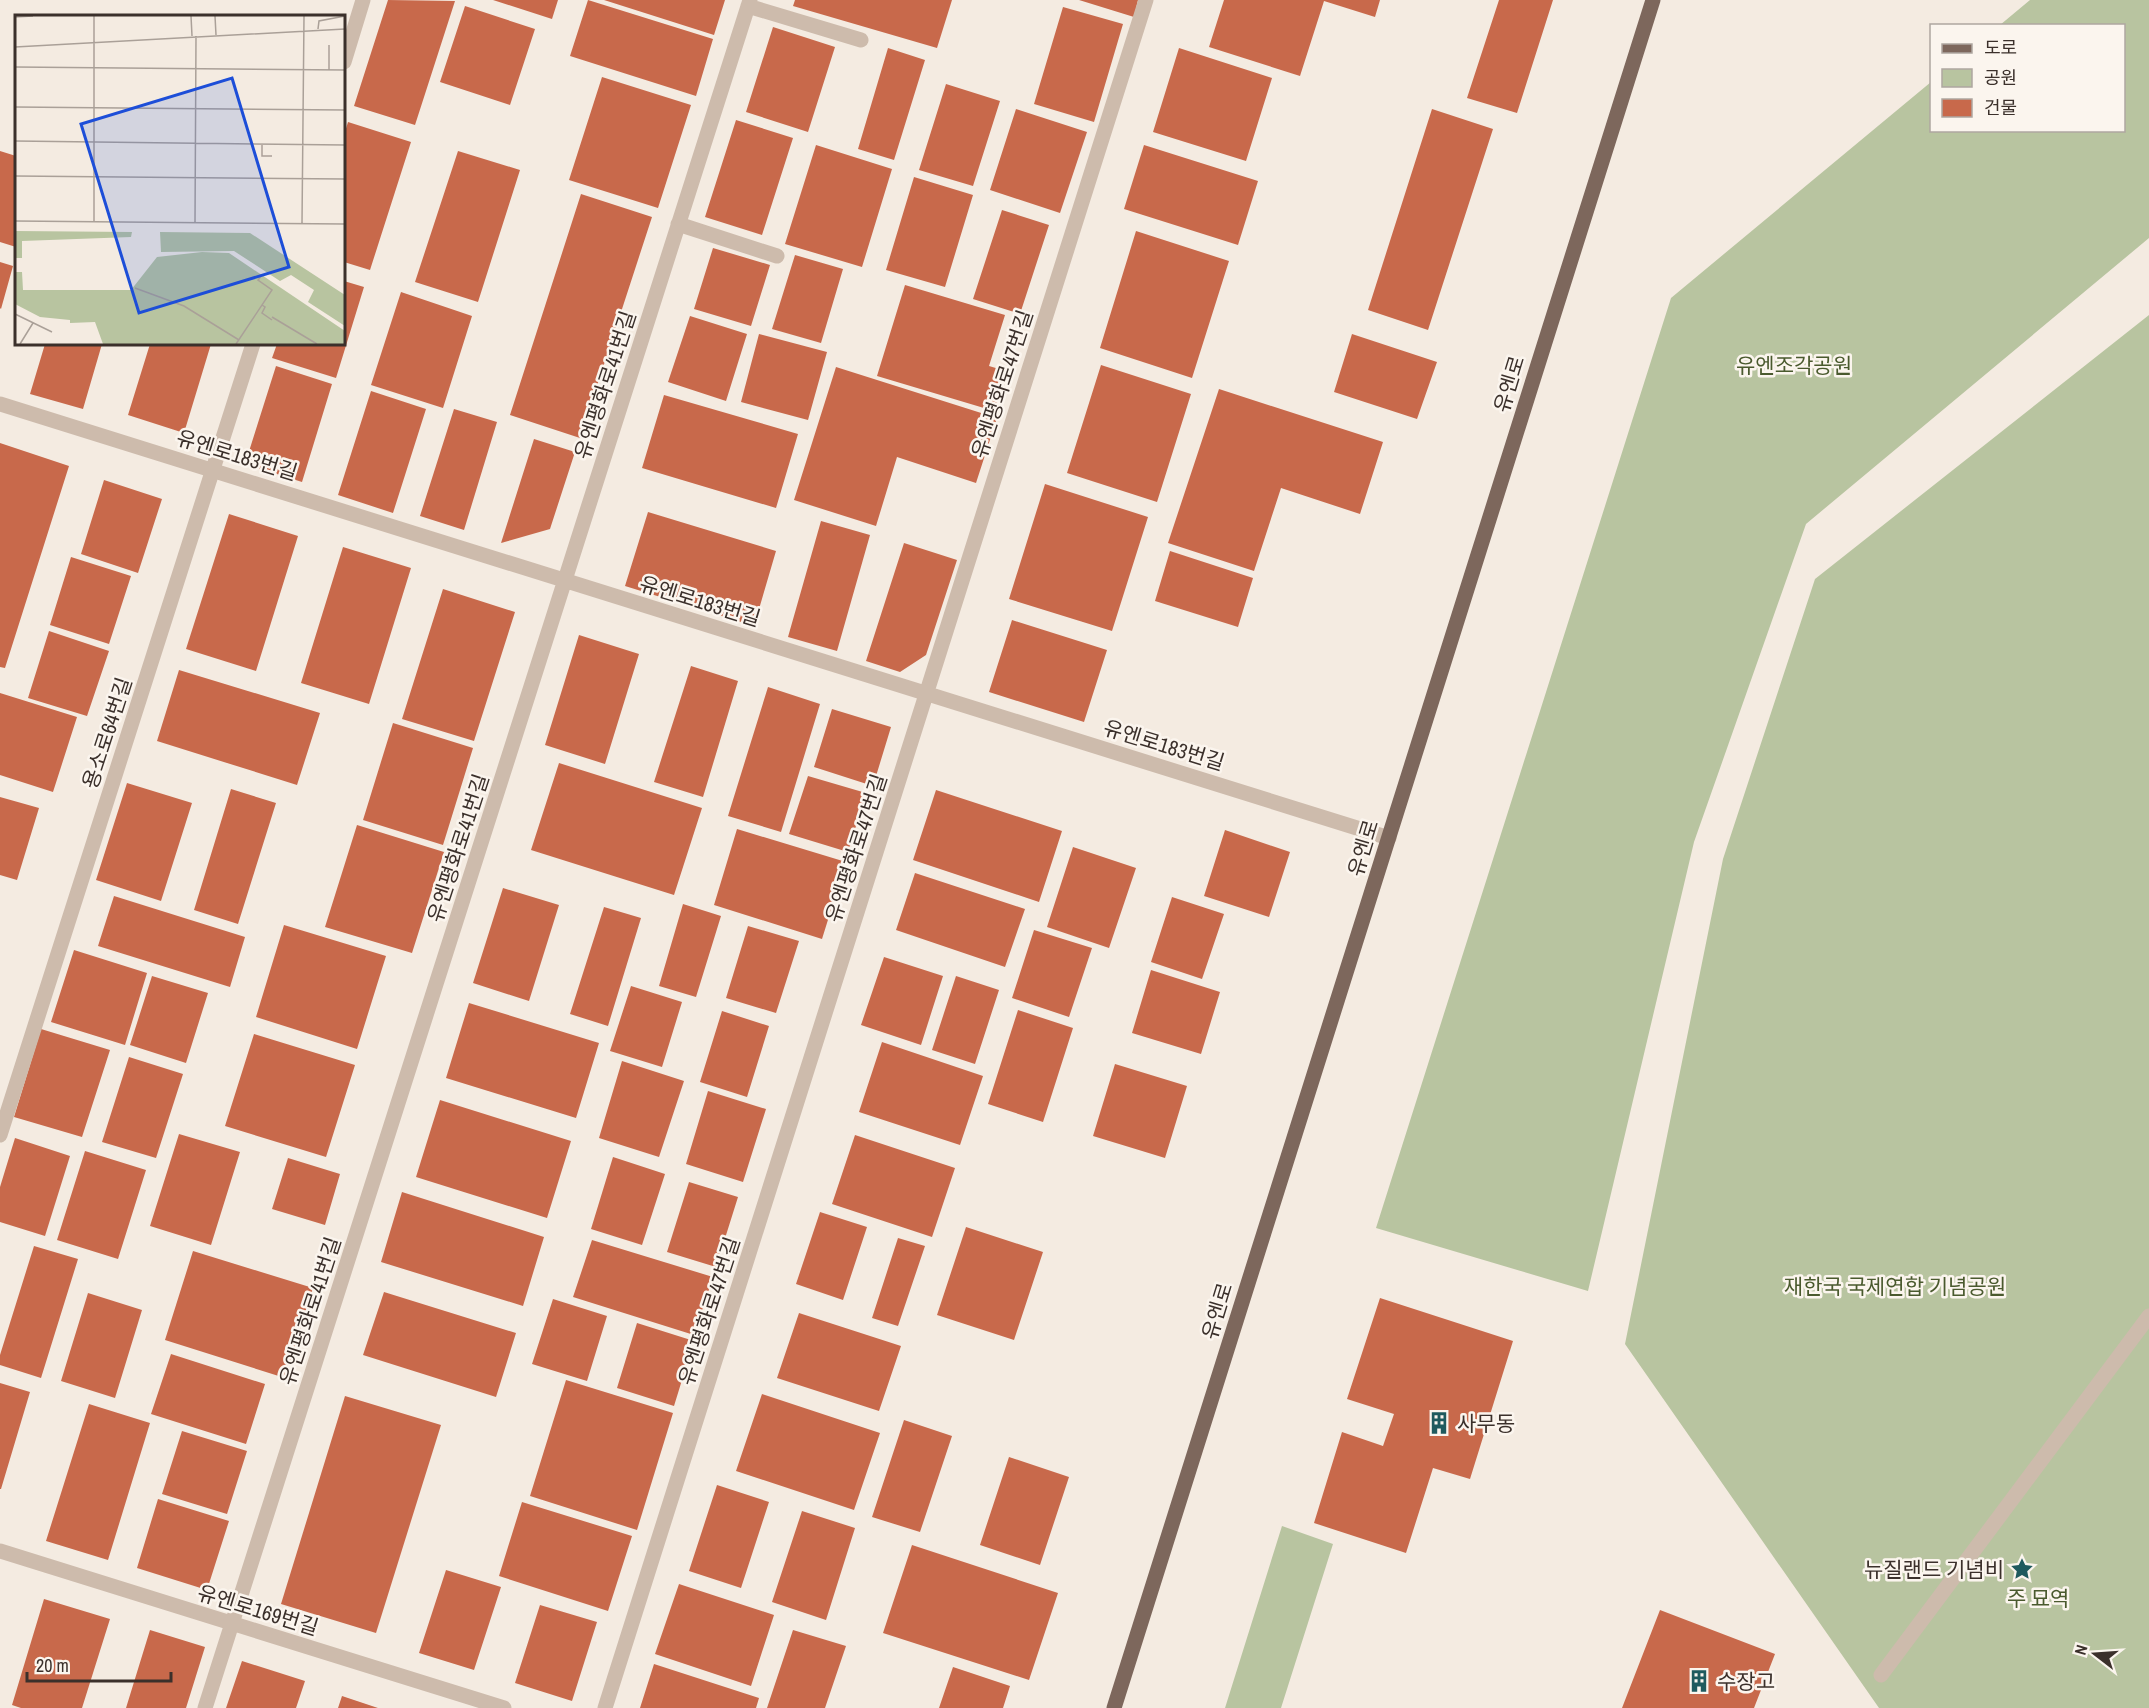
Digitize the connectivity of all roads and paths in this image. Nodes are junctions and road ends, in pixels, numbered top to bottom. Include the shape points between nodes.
1 (363, 0) edge
2 (1146, 0) edge
3 (1653, 0) edge
4 (749, 3) edge
5 (861, 40) dead end
6 (345, 59) edge
7 (678, 224) junction
8 (777, 256) dead end
9 (254, 345) edge
10 (0, 404) edge
11 (213, 470) junction
12 (565, 580) junction
13 (927, 693) junction
14 (1389, 838) junction
15 (0, 1135) edge
16 (2149, 1316) edge
17 (0, 1551) edge
18 (232, 1623) junction
19 (1881, 1675) dead end
20 (205, 1708) edge
21 (504, 1708) edge
22 (605, 1708) edge
23 (1114, 1708) edge

1 - 6 street
2 - 13 street, 유엔평화로47번길
3 - 14 main road, 유엔로
4 - 5 street
4 - 7 street, 유엔평화로41번길
7 - 8 street
7 - 12 street, 유엔평화로41번길
9 - 11 street, 용소로64번길
10 - 11 street, 유엔로183번길
11 - 12 street, 유엔로183번길
11 - 15 street, 용소로64번길
12 - 13 street, 유엔로183번길
12 - 18 street, 유엔평화로41번길
13 - 14 street, 유엔로183번길
13 - 22 street, 유엔평화로47번길
14 - 23 main road, 유엔로
16 - 19 street
17 - 18 street, 유엔로169번길
18 - 20 street, 유엔평화로41번길
18 - 21 street, 유엔로169번길

